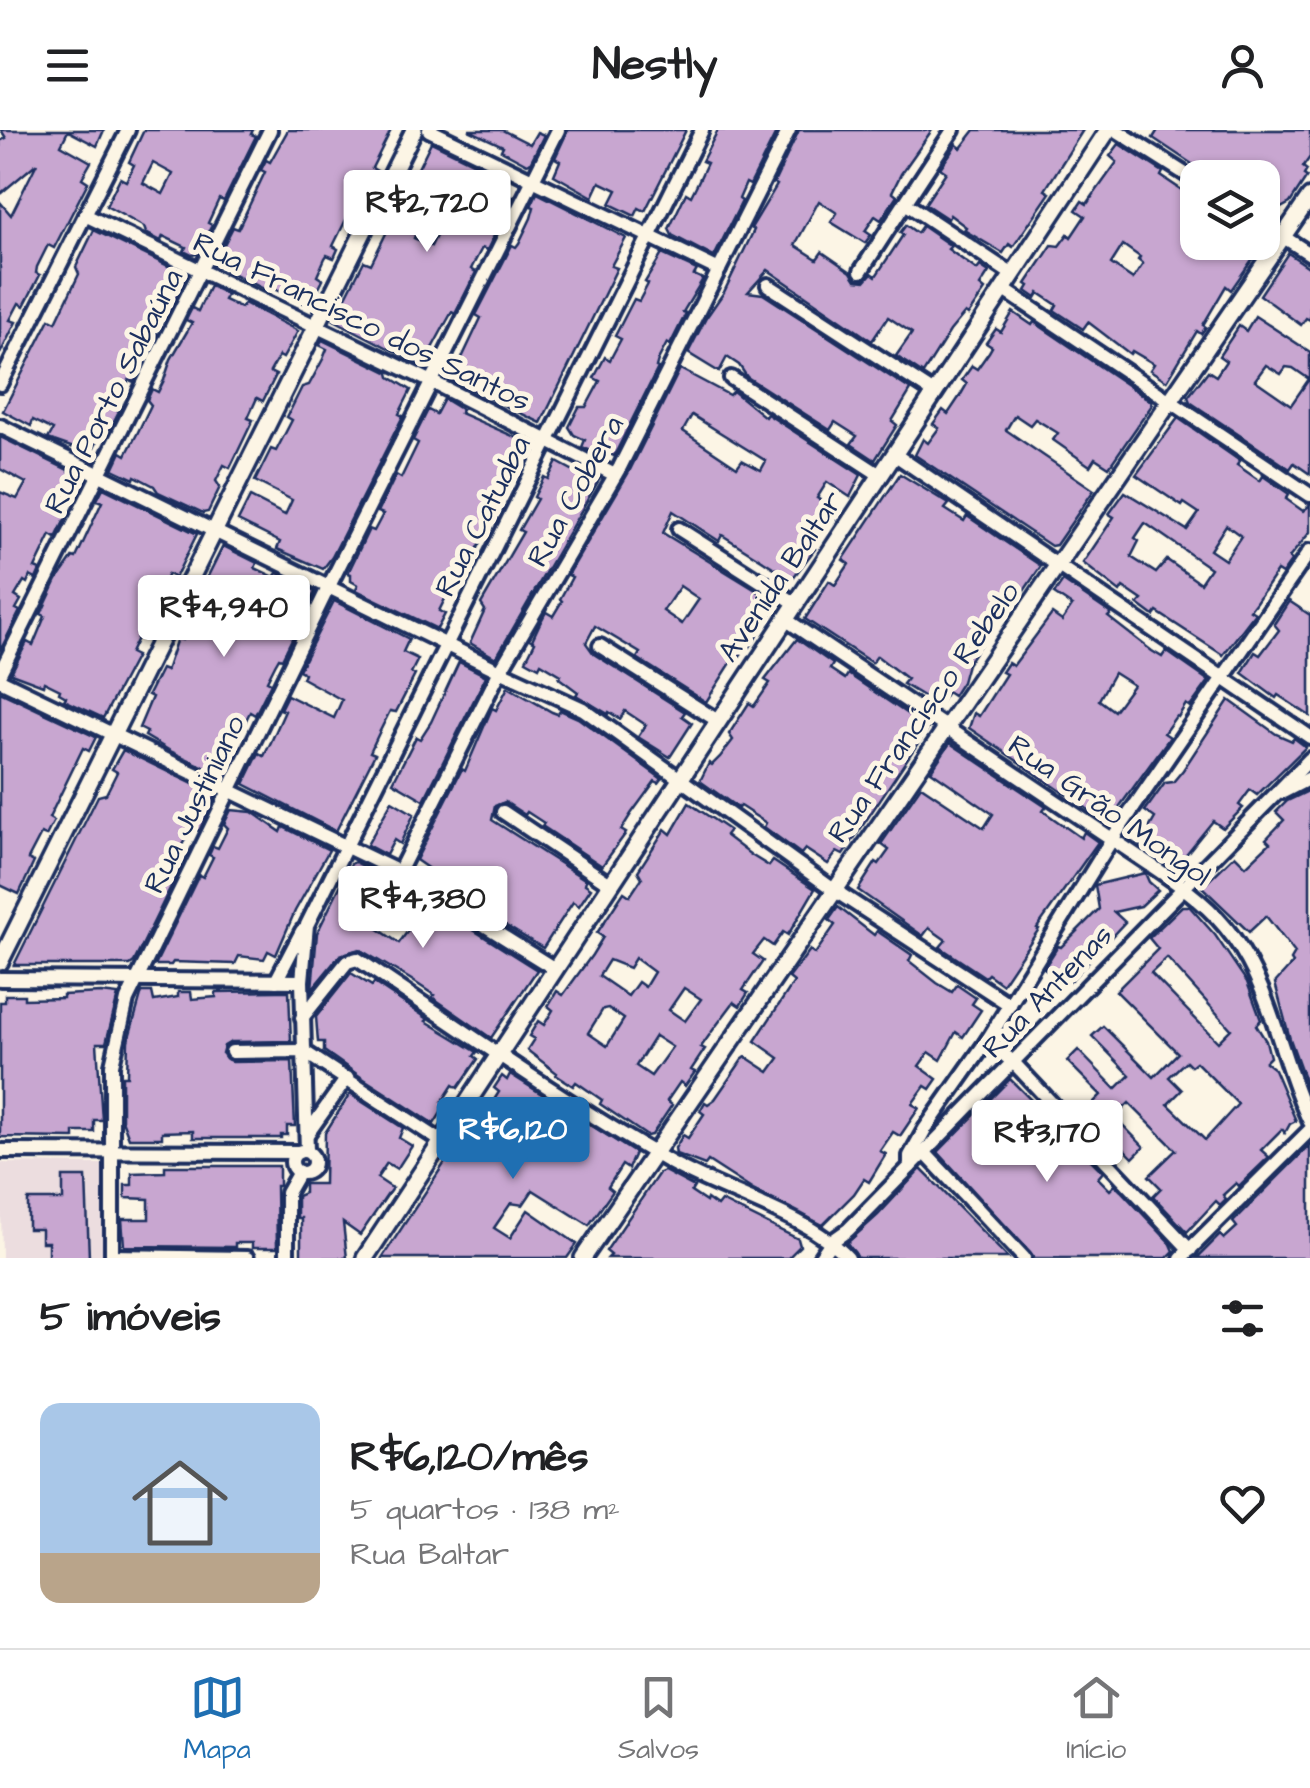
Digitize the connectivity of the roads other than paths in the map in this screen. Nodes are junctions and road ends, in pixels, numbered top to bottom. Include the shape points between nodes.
1 (128, 130) edge
2 (270, 130) edge
3 (414, 130) edge
4 (429, 130) edge
5 (558, 130) edge
6 (702, 130) edge
7 (789, 130) edge
8 (953, 130) edge
9 (1108, 130) edge
10 (1116, 130) edge
11 (1180, 171) edge
12 (534, 178) junction
13 (1310, 197) edge
14 (905, 203) junction
15 (85, 215) junction
16 (1280, 234) edge
17 (650, 236) junction
18 (1283, 236) junction
19 (1310, 254) edge
20 (719, 270) junction
21 (201, 271) junction
22 (861, 271) dead end
23 (1013, 275) junction
24 (768, 284) dead end
25 (1003, 290) junction
26 (314, 327) junction
27 (731, 378) dead end
28 (432, 382) junction
29 (0, 384) edge
30 (934, 394) junction
31 (1171, 401) junction
32 (0, 426) edge
33 (548, 440) junction
34 (894, 454) junction
35 (99, 475) junction
36 (615, 475) junction
37 (880, 475) junction
38 (1310, 496) edge
39 (214, 530) junction
40 (679, 530) dead end
41 (1310, 550) edge
42 (1059, 564) junction
43 (329, 586) junction
44 (795, 603) junction
45 (785, 619) junction
46 (446, 644) junction
47 (600, 646) dead end
48 (500, 670) junction
49 (0, 676) edge
50 (1224, 677) junction
51 (718, 720) junction
52 (946, 726) junction
53 (112, 735) junction
54 (1310, 737) edge
55 (1310, 759) edge
56 (682, 778) junction
57 (1310, 778) edge
58 (229, 790) junction
59 (1268, 800) junction
60 (503, 812) dead end
61 (1112, 839) junction
62 (345, 846) junction
63 (399, 872) junction
64 (610, 884) junction
65 (1182, 887) junction
66 (834, 890) junction
67 (307, 925) junction
68 (0, 962) edge
69 (554, 969) junction
70 (136, 978) junction
71 (0, 979) edge
72 (276, 981) junction
73 (302, 982) junction
74 (1010, 1005) junction
75 (302, 1018) junction
76 (987, 1040) junction
77 (303, 1050) junction
78 (232, 1052) dead end
79 (499, 1054) junction
80 (1013, 1062) junction
81 (347, 1078) junction
82 (1310, 1122) edge
83 (1310, 1130) edge
84 (308, 1134) junction
85 (442, 1141) junction
86 (0, 1151) edge
87 (113, 1151) junction
88 (267, 1151) junction
89 (303, 1151) junction
90 (924, 1152) junction
91 (655, 1154) junction
92 (910, 1166) junction
93 (296, 1169) junction
94 (832, 1242) junction
95 (1186, 1254) edge
96 (112, 1257) edge
97 (247, 1258) edge
98 (287, 1258) edge
99 (365, 1258) edge
100 (584, 1258) edge
101 (820, 1258) edge
102 (848, 1258) edge
103 (1024, 1258) edge

1 - 15 street
2 - 21 street, Rua Porto Sabaúna
3 - 26 street
4 - 12 street
5 - 12 street, Rua Justiniano
6 - 17 street, Rua Catuaba
7 - 20 street, Rua Cobera
8 - 14 street
9 - 23 street, Avenida Baltar
10 - 11 street
12 - 17 street
12 - 28 street, Rua Justiniano
13 - 18 street, Rua Francisco Rebelo
14 - 22 street
14 - 23 street
15 - 21 street, Rua Francisco dos Santos
15 - 29 street
16 - 18 street
17 - 20 street
17 - 33 street, Rua Catuaba
18 - 19 street
18 - 31 street, Rua Francisco Rebelo
20 - 36 street, Rua Cobera
21 - 26 street, Rua Francisco dos Santos
21 - 35 street, Rua Porto Sabaúna
23 - 25 street, Avenida Baltar
24 - 30 street
25 - 30 street, Avenida Baltar
25 - 31 street
26 - 28 street, Rua Francisco dos Santos
26 - 39 street
27 - 37 street
28 - 33 street, Rua Francisco dos Santos
28 - 43 street, Rua Justiniano
30 - 34 street, Avenida Baltar
31 - 38 street
31 - 42 street, Rua Francisco Rebelo
32 - 35 street
33 - 36 street, Rua Francisco dos Santos
33 - 46 street, Rua Catuaba
34 - 37 street, Avenida Baltar
34 - 42 street
35 - 39 street
35 - 49 street, Rua Porto Sabaúna
36 - 48 street, Rua Cobera
37 - 44 street, Avenida Baltar
39 - 43 street
39 - 53 street
40 - 44 street
41 - 50 street
42 - 50 street
42 - 52 street, Rua Francisco Rebelo
43 - 46 street
43 - 58 street, Rua Justiniano
44 - 45 street, Avenida Baltar
45 - 51 street, Avenida Baltar
45 - 52 street, Rua Grão Mongol
46 - 48 street
46 - 62 street, Rua Catuaba
47 - 51 street
48 - 56 street via 583,709
48 - 63 street, Rua Cobera
49 - 53 street
50 - 54 street
50 - 61 street
51 - 56 street, Avenida Baltar
52 - 61 street, Rua Grão Mongol
52 - 66 street, Rua Francisco Rebelo
53 - 58 street
53 - 68 street
55 - 59 street, Rua Antenas
56 - 64 street, Avenida Baltar
56 - 66 street
57 - 59 street, Rua Antenas
58 - 62 street
58 - 70 street, Rua Justiniano
59 - 65 street, Rua Antenas
60 - 64 street
61 - 65 street, Rua Grão Mongol
61 - 74 street
62 - 63 street
62 - 67 street, Rua Catuaba
63 - 69 street
64 - 69 street, Avenida Baltar
65 - 80 street, Rua Antenas
65 - 82 street, Rua Grão Mongol via 1215,915 1247,958
66 - 74 street
66 - 91 street, Rua Francisco Rebelo
67 - 72 street, Rua Catuaba
67 - 73 street, Rua Catuaba
69 - 79 street, Avenida Baltar
70 - 71 street
70 - 72 street
70 - 87 street, Rua Justiniano via 114,1046
72 - 73 street
73 - 75 street, Rua Catuaba
74 - 76 street
75 - 77 street, Rua Catuaba
75 - 79 street via 356,959
76 - 80 street
76 - 92 street via 925,1129
77 - 78 street
77 - 81 street
77 - 84 street, Rua Catuaba
79 - 85 street, Avenida Baltar
79 - 91 street
80 - 90 street, Rua Antenas
80 - 95 street
81 - 84 street
81 - 85 street
83 - 95 street
84 - 89 street, Rua Catuaba
85 - 99 street, Avenida Baltar
86 - 87 street
87 - 88 street
87 - 96 street, Rua Justiniano
88 - 89 street
88 - 93 street
89 - 93 street via 292,1160
89 - 93 street via 314,1166
90 - 92 street, Rua Antenas
90 - 103 street
91 - 94 street
91 - 100 street, Rua Francisco Rebelo
92 - 94 street, Rua Antenas
93 - 98 street via 287,1193
94 - 101 street, Rua Antenas
94 - 102 street
96 - 97 street

